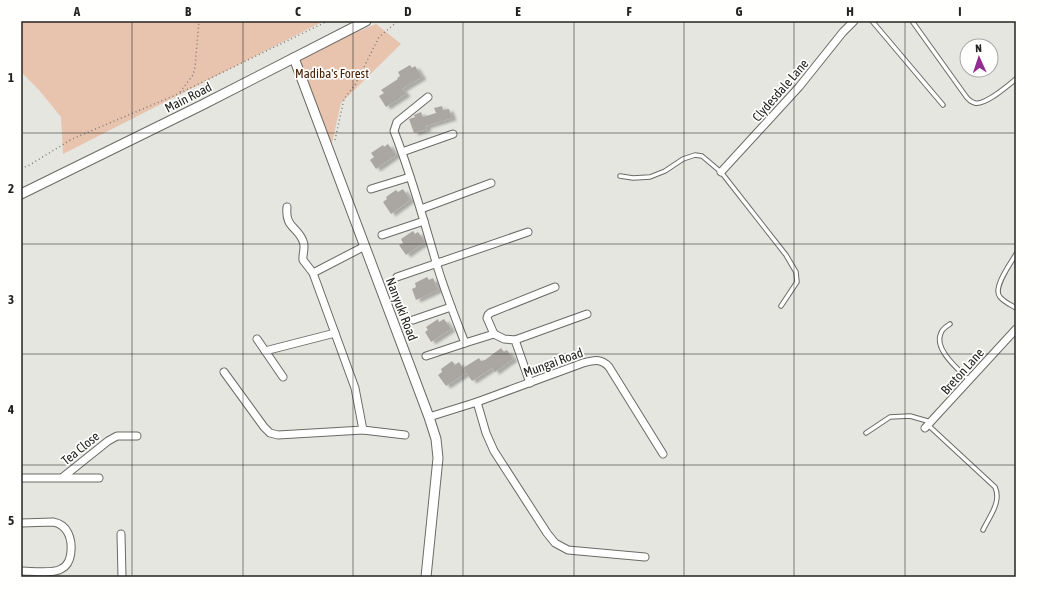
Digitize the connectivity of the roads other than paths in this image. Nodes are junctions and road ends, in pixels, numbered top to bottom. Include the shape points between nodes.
1 (366, 21) edge
2 (854, 21) edge
3 (872, 21) edge
4 (912, 21) edge
5 (294, 58) junction
6 (1016, 79) edge
7 (428, 97) dead end
8 (943, 105) dead end
9 (453, 134) dead end
10 (402, 152) junction
11 (721, 172) junction
12 (620, 176) dead end
13 (410, 177) junction
14 (491, 183) dead end
15 (371, 189) dead end
16 (21, 194) edge
17 (287, 207) dead end
18 (421, 209) junction
19 (424, 221) junction
20 (528, 232) dead end
21 (382, 235) dead end
22 (365, 246) junction
23 (1016, 254) edge
24 (436, 264) junction
25 (313, 273) junction
26 (397, 277) dead end
27 (555, 287) dead end
28 (781, 306) dead end
29 (451, 307) junction
30 (1016, 308) edge
31 (587, 314) dead end
32 (413, 320) dead end
33 (950, 324) dead end
34 (1016, 329) edge
35 (335, 333) junction
36 (494, 334) junction
37 (257, 339) dead end
38 (515, 340) junction
39 (465, 343) junction
40 (265, 351) junction
41 (426, 356) dead end
42 (224, 372) dead end
43 (283, 377) dead end
44 (969, 380) junction
45 (530, 383) junction
46 (477, 402) junction
47 (429, 417) junction
48 (928, 425) junction
49 (363, 430) junction
50 (866, 433) dead end
51 (405, 435) dead end
52 (137, 436) dead end
53 (663, 454) dead end
54 (63, 477) junction
55 (21, 478) edge
56 (99, 478) dead end
57 (21, 523) edge
58 (983, 530) dead end
59 (121, 534) dead end
60 (645, 557) dead end
61 (21, 571) edge
62 (122, 577) edge
63 (426, 577) edge

1 - 5 street, Main Road
2 - 11 street, Clydesdale Lane via 799,87
3 - 8 lane
4 - 6 lane via 964,95 975,103 984,103
5 - 16 street, Main Road
5 - 22 street, Nanyuki Road
7 - 10 street via 395,124 394,131
9 - 10 street
10 - 13 street
11 - 12 lane via 702,156 696,155 650,177
11 - 28 lane via 786,255 796,272 798,282
13 - 15 street
13 - 18 street
14 - 18 street
17 - 25 street via 290,223 303,241 303,260
18 - 19 street
19 - 21 street
19 - 24 street
20 - 24 street
22 - 25 street
22 - 47 street, Nanyuki Road
23 - 30 lane via 998,284 997,291 1000,298
24 - 26 street
24 - 29 street
25 - 35 street
27 - 36 street via 490,313 487,318
29 - 32 street
29 - 39 street
31 - 38 street
33 - 44 lane via 940,335 941,348
34 - 44 street, Breton Lane
35 - 40 street
35 - 49 street via 355,388
36 - 38 street via 500,338
36 - 39 street
37 - 40 street
38 - 45 street
39 - 41 street
40 - 43 street
42 - 49 street via 270,433 278,435
44 - 48 street, Breton Lane
45 - 46 street, Mungai Road
45 - 53 street, Mungai Road via 583,363 602,361 609,367
46 - 47 street, Mungai Road
46 - 60 street via 494,451 555,543 568,550
47 - 63 street, Nanyuki Road via 436,439 438,458
48 - 50 lane via 910,416 890,416
48 - 58 lane via 998,493 998,500
49 - 51 street
52 - 54 street, Tea Close via 117,436
54 - 55 street
54 - 56 street
57 - 61 street via 58,523 68,532 71,557 67,566 57,571
59 - 62 street

